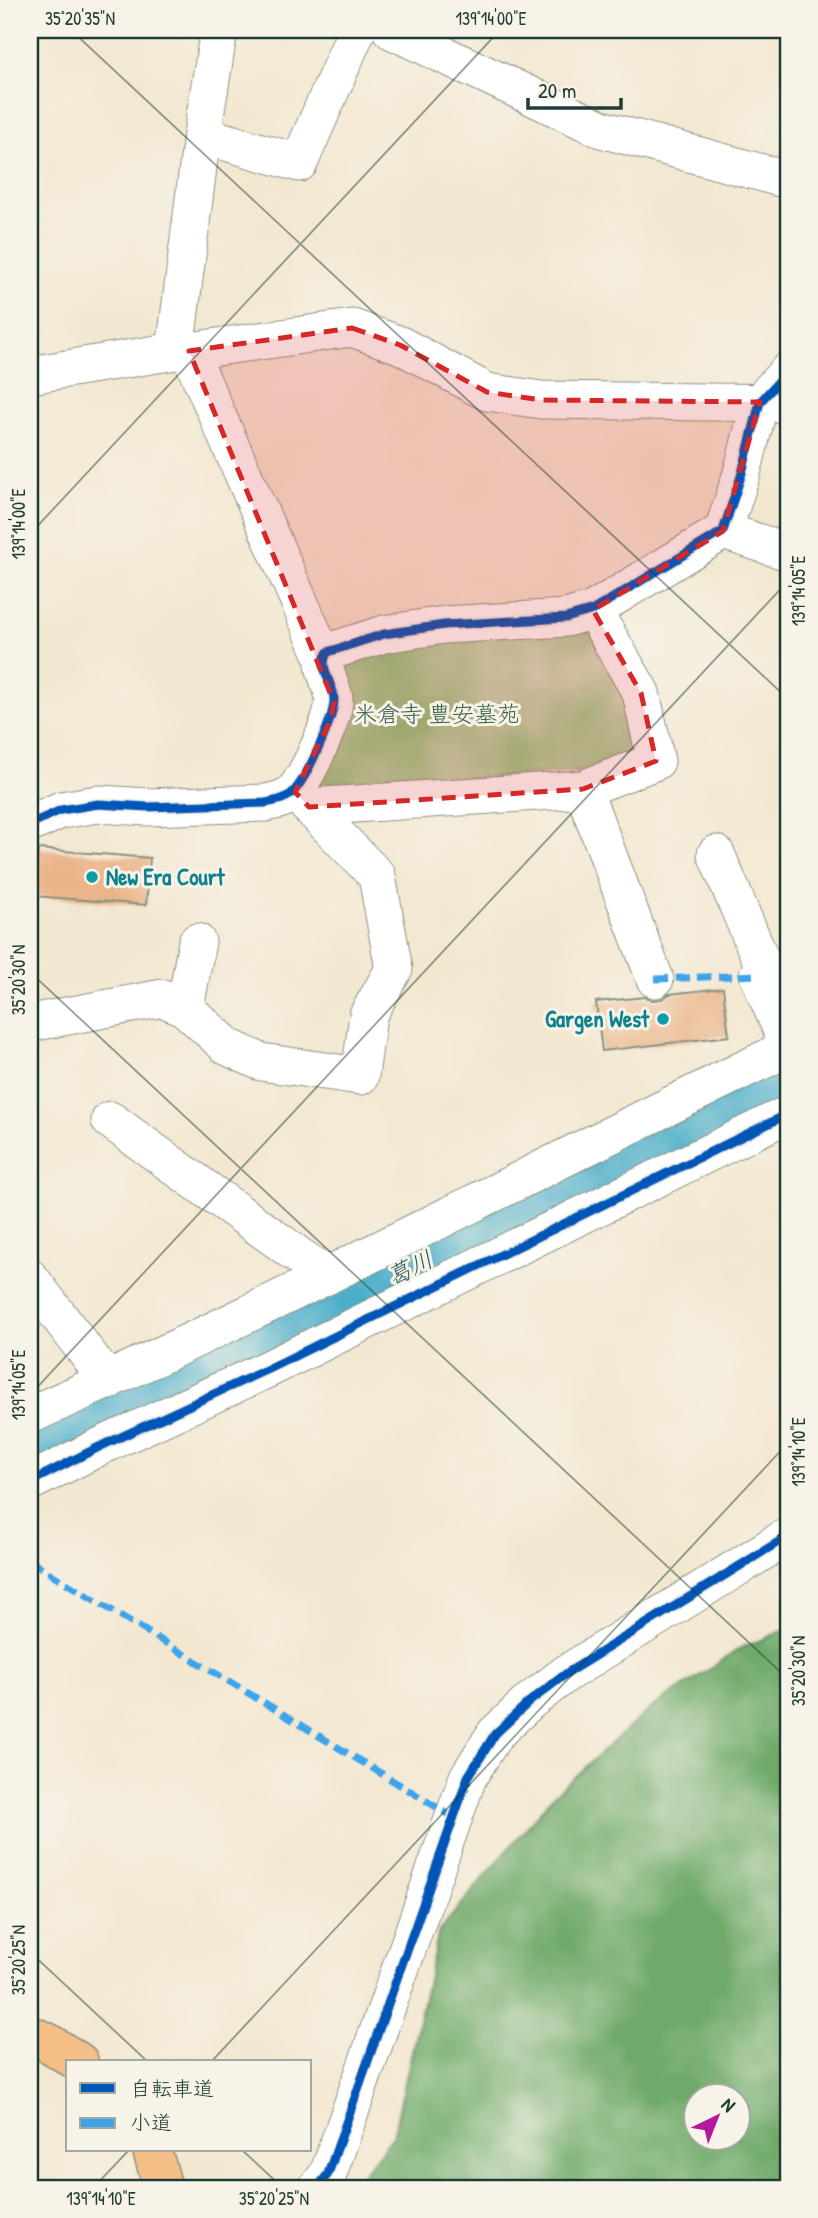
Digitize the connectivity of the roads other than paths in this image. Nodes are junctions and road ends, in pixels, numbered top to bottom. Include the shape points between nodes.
1 (219, 30) edge
2 (357, 30) edge
3 (410, 34) edge
4 (202, 135) junction
5 (788, 180) edge
6 (182, 351) junction
7 (788, 371) edge
8 (30, 375) edge
9 (774, 403) edge
10 (723, 531) junction
11 (788, 552) edge
12 (593, 610) junction
13 (324, 658) junction
14 (583, 789) junction
15 (302, 800) junction
16 (30, 824) edge
17 (716, 854) dead end
18 (197, 942) dead end
19 (655, 979) dead end
20 (185, 1008) junction
21 (30, 1023) edge
22 (788, 1046) edge
23 (788, 1114) edge
24 (110, 1120) dead end
25 (611, 1133) junction
26 (636, 1188) junction
27 (327, 1276) junction
28 (30, 1279) edge
29 (108, 1381) junction
30 (30, 1415) edge
31 (30, 1482) edge
32 (788, 1536) edge
33 (30, 2035) edge
34 (76, 2060) edge
35 (153, 2152) edge
36 (163, 2188) edge
37 (317, 2188) edge

1 - 4 street
2 - 4 street via 299,163
3 - 5 street via 601,128
4 - 6 street
6 - 8 street
6 - 9 street via 352,328 400,345 487,392 541,400
6 - 13 street
7 - 9 street
9 - 10 street
10 - 11 street
10 - 12 street
12 - 13 street via 566,618 444,625 384,634 335,648
12 - 14 street via 642,693 656,761
13 - 15 street via 334,702
14 - 15 street
14 - 19 street
15 - 16 street via 148,807 98,804 61,810
15 - 20 street via 377,876 394,969 368,1015 360,1076 261,1062 228,1047
17 - 22 street via 766,972 758,975
18 - 20 street
20 - 21 street via 163,998
22 - 25 street
23 - 26 street
24 - 27 street
25 - 26 street
25 - 27 street
26 - 31 street
27 - 29 street
28 - 29 street
29 - 30 street
32 - 37 street via 567,1673 495,1734 468,1777 328,2174
33 - 34 main road
35 - 36 main road

